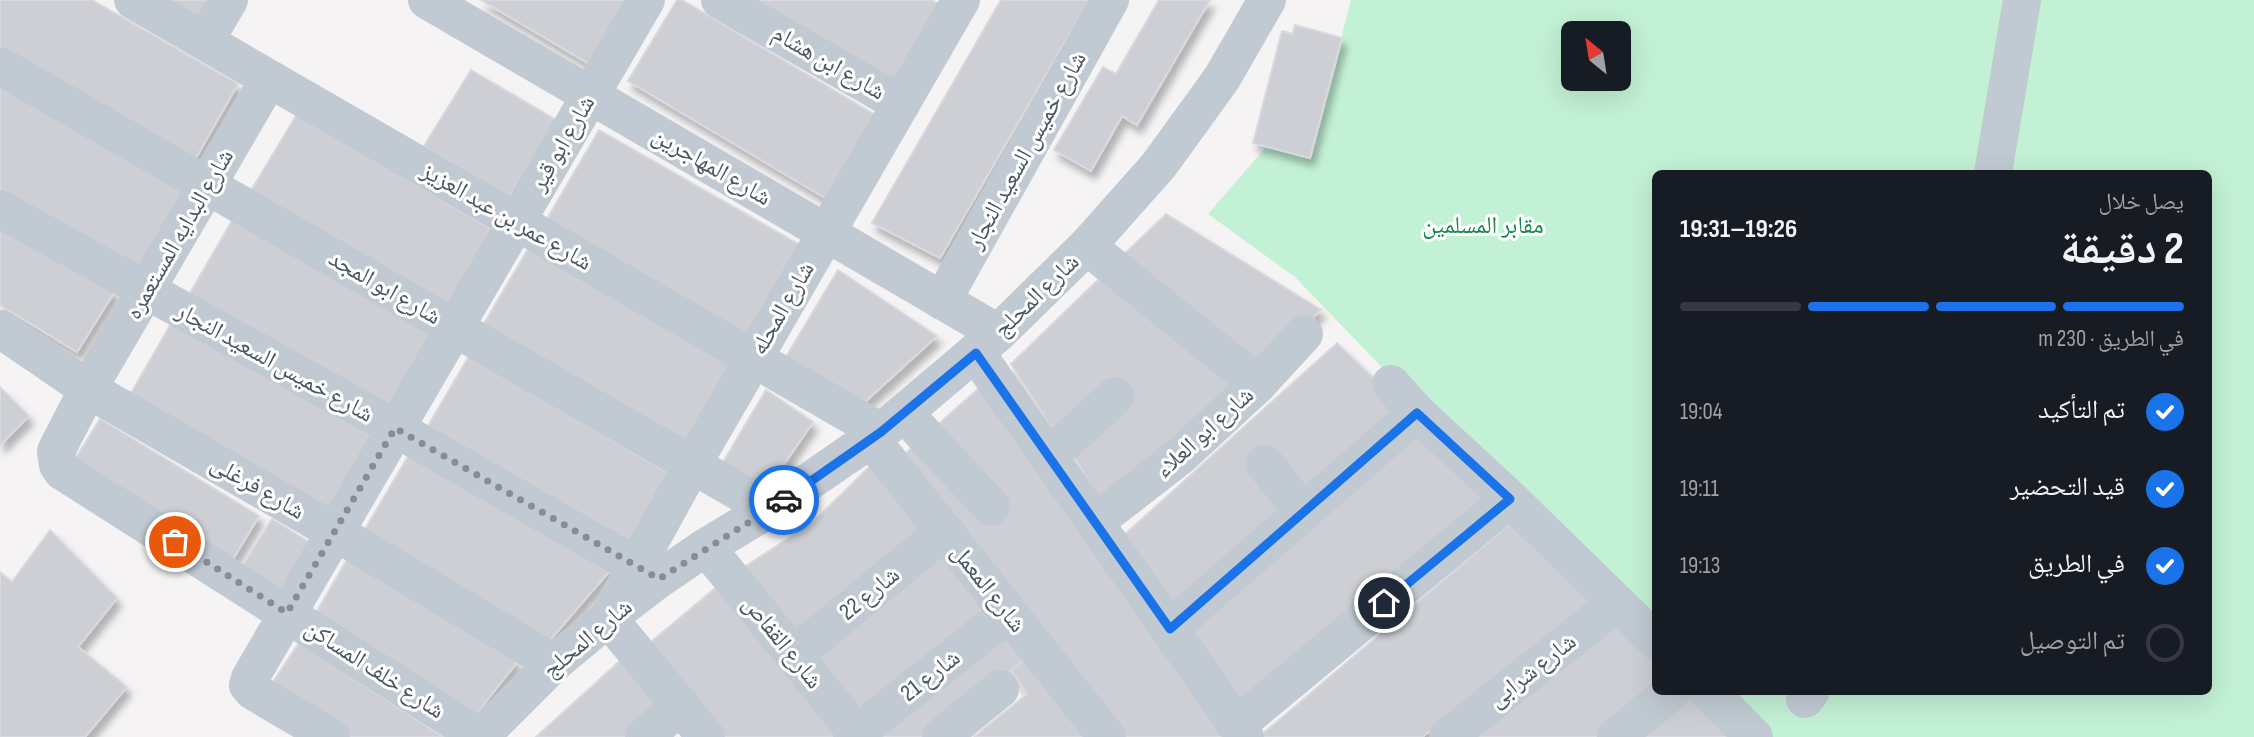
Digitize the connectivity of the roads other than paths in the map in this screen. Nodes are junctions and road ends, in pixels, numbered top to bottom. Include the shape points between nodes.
1 (133, 0) edge
2 (229, 0) edge
3 (426, 0) edge
4 (646, 0) edge
5 (720, 0) edge
6 (960, 0) edge
7 (1110, 0) edge
8 (1266, 0) edge
9 (2022, 0) edge
10 (205, 41) junction
11 (0, 66) edge
12 (269, 79) junction
13 (590, 95) junction
14 (901, 104) junction
15 (1994, 170) edge
16 (208, 184) junction
17 (0, 209) edge
18 (517, 221) junction
19 (826, 232) junction
20 (1087, 246) junction
21 (145, 291) junction
22 (943, 301) junction
23 (454, 327) junction
24 (0, 329) edge
25 (1304, 334) dead end
26 (987, 343) junction
27 (753, 358) junction
28 (1258, 384) junction
29 (1391, 384) dead end
30 (88, 389) junction
31 (1115, 396) dead end
32 (1417, 413) junction
33 (395, 428) junction
34 (885, 428) junction
35 (1049, 457) junction
36 (1265, 464) dead end
37 (692, 465) junction
38 (1510, 499) junction
39 (991, 507) dead end
40 (769, 509) junction
41 (1303, 512) junction
42 (1095, 522) junction
43 (945, 531) junction
44 (335, 532) junction
45 (706, 547) junction
46 (647, 573) junction
47 (1617, 603) junction
48 (287, 613) junction
49 (1009, 613) junction
50 (608, 618) junction
51 (1170, 629) junction
52 (1652, 636) edge
53 (794, 655) junction
54 (554, 663) junction
55 (1000, 689) dead end
56 (1667, 695) edge
57 (1712, 695) edge
58 (681, 706) junction
59 (1241, 731) edge
60 (856, 736) edge
61 (331, 737) edge
62 (480, 737) edge
63 (643, 737) edge
64 (706, 737) edge
65 (941, 737) edge
66 (1106, 737) edge
67 (1448, 737) edge
68 (1616, 737) edge
69 (1754, 737) edge

1 - 10 street, شارع عمر بن عبد العزيز
2 - 10 street
3 - 13 street, شارع المهاجرين
4 - 13 street, شارع ابو قير
5 - 14 street, شارع ابن هشام
6 - 14 street, شارع المحله
7 - 22 street, شارع خميس السعيد النجار
8 - 20 street, شارع المحلج via 1222,78 1159,165
9 - 15 street
10 - 12 street, شارع عمر بن عبد العزيز
11 - 16 street, شارع ابو المجد
12 - 16 street, شارع البدايه المستعمره
12 - 18 street, شارع عمر بن عبد العزيز
13 - 18 street, شارع ابو قير
13 - 19 street, شارع المهاجرين
14 - 19 street, شارع المحله
16 - 21 street, شارع البدايه المستعمره
16 - 23 street, شارع ابو المجد
17 - 21 street, شارع خميس السعيد النجار
18 - 23 street, شارع ابو قير
18 - 27 street, شارع عمر بن عبد العزيز
19 - 22 street, شارع المهاجرين
19 - 27 street, شارع المحله
20 - 26 street, شارع المحلج
20 - 28 street
21 - 30 street, شارع البدايه المستعمره
21 - 33 street, شارع خميس السعيد النجار
22 - 26 street, شارع المهاجرين
23 - 33 street, شارع ابو قير
23 - 37 street, شارع ابو المجد
24 - 30 street, شارع فرغلى
25 - 28 street, شارع ابو العلاء
26 - 34 street, شارع المحلج
26 - 35 street
27 - 34 street, شارع عمر بن عبد العزيز
27 - 37 street, شارع المحله
28 - 42 street, شارع ابو العلاء via 1180,457
29 - 32 street
30 - 44 street, شارع فرغلى
30 - 48 street, شارع خلف المساكن via 56,451 62,471
31 - 35 street
32 - 38 street
32 - 41 street
33 - 44 street, شارع ابو قير
33 - 46 street, شارع خميس السعيد النجار
34 - 39 street
34 - 40 street, شارع المحلج
34 - 43 street, شارع المعمل
35 - 42 street
36 - 41 street
37 - 40 street, شارع ابو المجد
37 - 46 street, شارع المحله
38 - 47 street
38 - 59 street
40 - 45 street, شارع المحلج
41 - 51 street
42 - 51 street
43 - 49 street, شارع المعمل
43 - 53 street, شارع 22
44 - 48 street, شارع ابو قير
44 - 54 street, شارع فرغلى
45 - 46 street, شارع المحلج
45 - 53 street, شارع القفاص
46 - 50 street, شارع المحلج
47 - 52 street
47 - 67 street, شارع شرابى
48 - 61 street, شارع ابو قير via 248,685
48 - 62 street, شارع خلف المساكن
49 - 60 street, شارع 21
49 - 66 street, شارع المعمل
50 - 54 street, شارع المحلج
50 - 58 street
51 - 59 street
53 - 60 street, شارع القفاص
54 - 62 street, شارع المحلج
55 - 65 street
56 - 68 street
57 - 69 street
58 - 63 street
58 - 64 street

